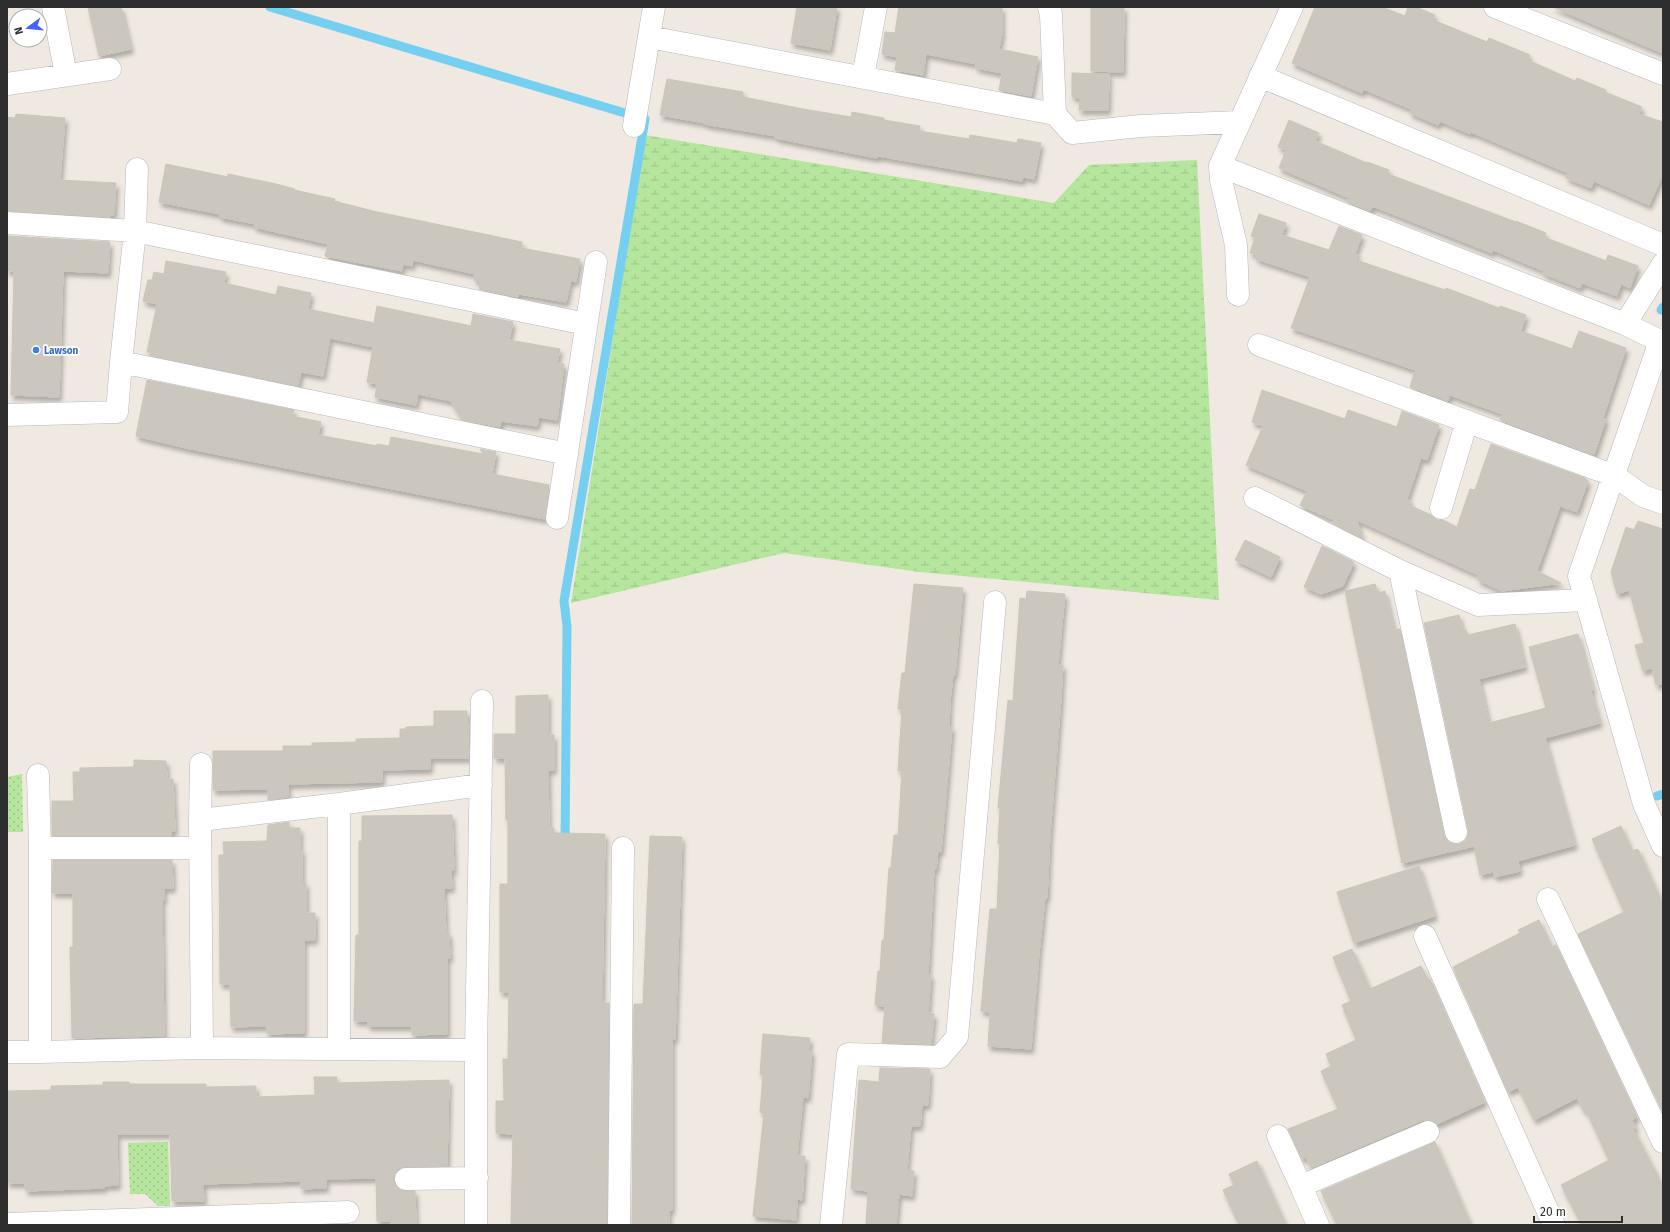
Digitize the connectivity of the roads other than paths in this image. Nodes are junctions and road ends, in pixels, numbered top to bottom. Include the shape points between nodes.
1 (53, 7) edge
2 (654, 7) edge
3 (876, 7) edge
4 (1049, 7) edge
5 (1292, 7) edge
6 (1495, 7) edge
7 (649, 37) junction
8 (110, 69) dead end
9 (1663, 74) edge
10 (66, 75) junction
11 (863, 76) junction
12 (1260, 76) junction
13 (7, 84) edge
14 (1055, 114) junction
15 (1239, 122) junction
16 (634, 126) dead end
17 (1220, 166) junction
18 (137, 168) dead end
19 (7, 223) edge
20 (136, 232) junction
21 (1663, 244) edge
22 (596, 262) dead end
23 (1663, 264) edge
24 (1238, 295) dead end
25 (586, 324) junction
26 (1625, 324) junction
27 (1259, 345) dead end
28 (121, 362) junction
29 (1655, 379) edge
30 (7, 415) edge
31 (1467, 421) junction
32 (567, 454) junction
33 (1615, 476) junction
34 (1254, 498) dead end
35 (1663, 503) edge
36 (1441, 508) dead end
37 (557, 518) dead end
38 (1400, 571) junction
39 (1586, 600) junction
40 (995, 602) dead end
41 (482, 701) dead end
42 (200, 764) dead end
43 (38, 775) dead end
44 (481, 785) junction
45 (339, 804) junction
46 (200, 820) junction
47 (1456, 832) dead end
48 (1663, 846) edge
49 (40, 848) junction
50 (200, 848) junction
51 (623, 848) dead end
52 (1548, 899) dead end
53 (1425, 936) dead end
54 (202, 1048) junction
55 (339, 1049) junction
56 (476, 1050) junction
57 (7, 1052) edge
58 (40, 1052) junction
59 (1428, 1132) dead end
60 (1278, 1136) dead end
61 (1663, 1142) edge
62 (477, 1178) junction
63 (406, 1179) dead end
64 (1301, 1186) junction
65 (348, 1212) dead end
66 (7, 1224) edge
67 (476, 1225) edge
68 (619, 1225) edge
69 (831, 1225) edge
70 (1318, 1225) edge
71 (1554, 1225) edge

1 - 10 street
2 - 7 street
3 - 11 street
4 - 14 street
5 - 12 street
6 - 9 street
7 - 11 street
7 - 16 street
8 - 10 street
10 - 13 street
11 - 14 street
12 - 15 street
12 - 21 street
14 - 15 street via 1072,133 1141,126
15 - 17 street
17 - 24 street via 1236,245
17 - 26 street
18 - 20 street
19 - 20 street
20 - 25 street
20 - 28 street
22 - 25 street
23 - 26 street
25 - 32 street
26 - 29 street via 1660,341
27 - 31 street
28 - 30 street via 117,412
28 - 32 street
29 - 33 street
31 - 33 street
31 - 36 street
32 - 37 street
33 - 35 street via 1643,496
33 - 39 street via 1580,576
34 - 38 street
38 - 39 street via 1478,605
38 - 47 street
39 - 48 street via 1644,804
40 - 69 street via 958,1037 940,1057 848,1054
41 - 44 street
42 - 46 street
43 - 49 street
44 - 45 street
44 - 56 street
45 - 46 street
45 - 55 street
46 - 50 street
49 - 50 street
49 - 58 street
50 - 54 street
51 - 68 street
52 - 61 street
53 - 71 street
54 - 55 street
54 - 58 street
55 - 56 street
56 - 62 street
57 - 58 street
59 - 64 street
60 - 64 street
62 - 63 street
62 - 67 street
64 - 70 street
65 - 66 street

